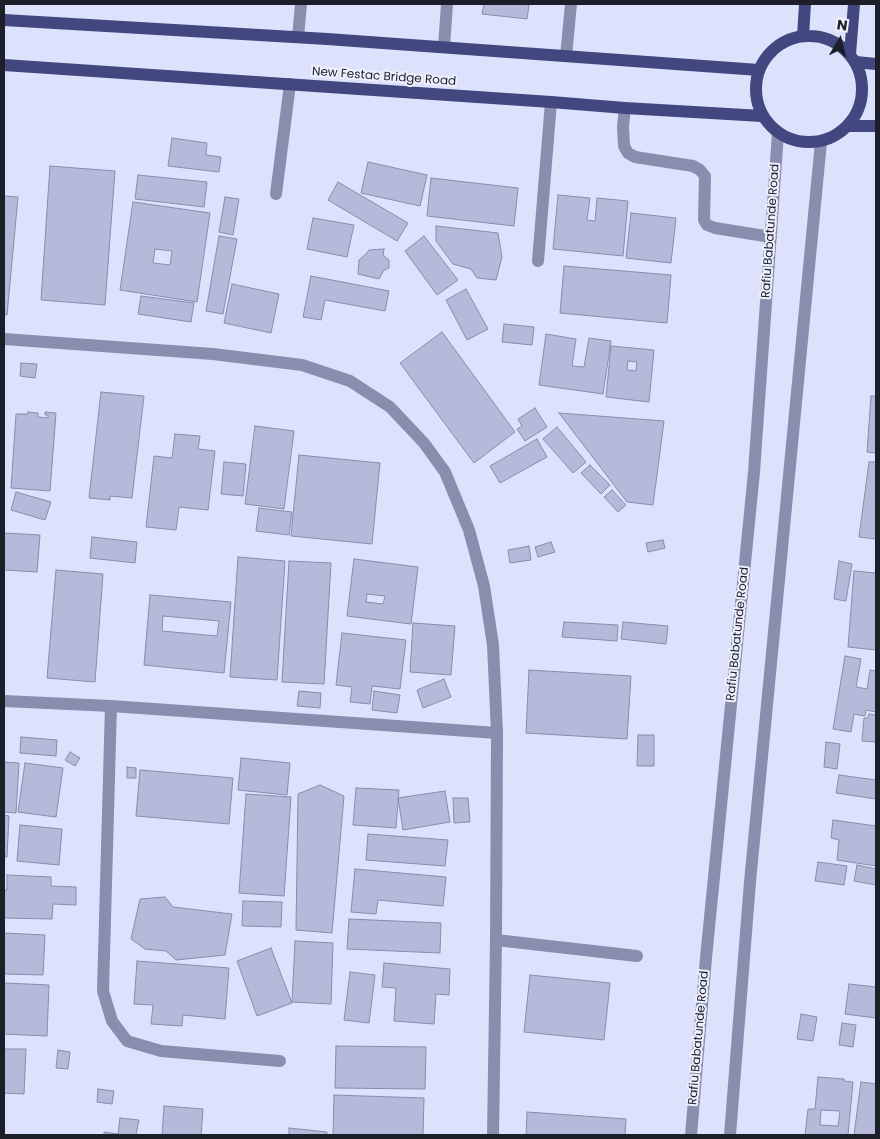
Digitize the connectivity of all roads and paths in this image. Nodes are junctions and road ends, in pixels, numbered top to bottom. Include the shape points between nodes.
1 (301, 4) edge
2 (448, 4) edge
3 (572, 4) edge
4 (805, 4) edge
5 (854, 4) edge
6 (4, 20) edge
7 (803, 36) junction
8 (298, 37) junction
9 (444, 47) junction
10 (566, 56) junction
11 (853, 58) junction
12 (876, 64) edge
13 (4, 65) edge
14 (759, 70) junction
15 (290, 84) junction
16 (551, 102) junction
17 (624, 108) junction
18 (762, 116) junction
19 (849, 126) junction
20 (876, 126) edge
21 (778, 133) junction
22 (821, 142) junction
23 (276, 194) dead end
24 (770, 237) junction
25 (538, 261) dead end
26 (4, 338) edge
27 (4, 701) edge
28 (111, 706) junction
29 (497, 733) junction
30 (496, 940) junction
31 (637, 956) dead end
32 (280, 1061) dead end
33 (493, 1135) edge
34 (691, 1135) edge
35 (730, 1135) edge

1 - 8 street
2 - 9 street
3 - 10 street
4 - 7 main road
5 - 11 main road
6 - 8 main road
7 - 11 main road via 820,37 836,43
7 - 14 main road via 785,42 769,53
8 - 9 main road
9 - 10 main road
10 - 14 main road
11 - 12 main road
11 - 19 main road via 863,83 861,106
13 - 15 main road, New Festac Bridge Road
14 - 18 main road via 755,93
15 - 16 main road, New Festac Bridge Road
15 - 23 street
16 - 17 main road, New Festac Bridge Road
16 - 25 street
17 - 18 main road, New Festac Bridge Road
17 - 24 street via 624,146 628,153 635,157 693,166 705,176 704,220 707,224
18 - 21 main road
19 - 20 main road
19 - 22 main road
21 - 22 main road via 791,140
21 - 24 street, Rafiu Babatunde Road
22 - 35 street via 750,882
24 - 34 street, Rafiu Babatunde Road via 754,472
26 - 29 street via 302,364 350,381 390,407 424,443 445,472 469,530 484,586 493,645
27 - 28 street
28 - 29 street
28 - 32 street via 103,990 112,1021 127,1041 160,1051
29 - 30 street
30 - 31 street
30 - 33 street

